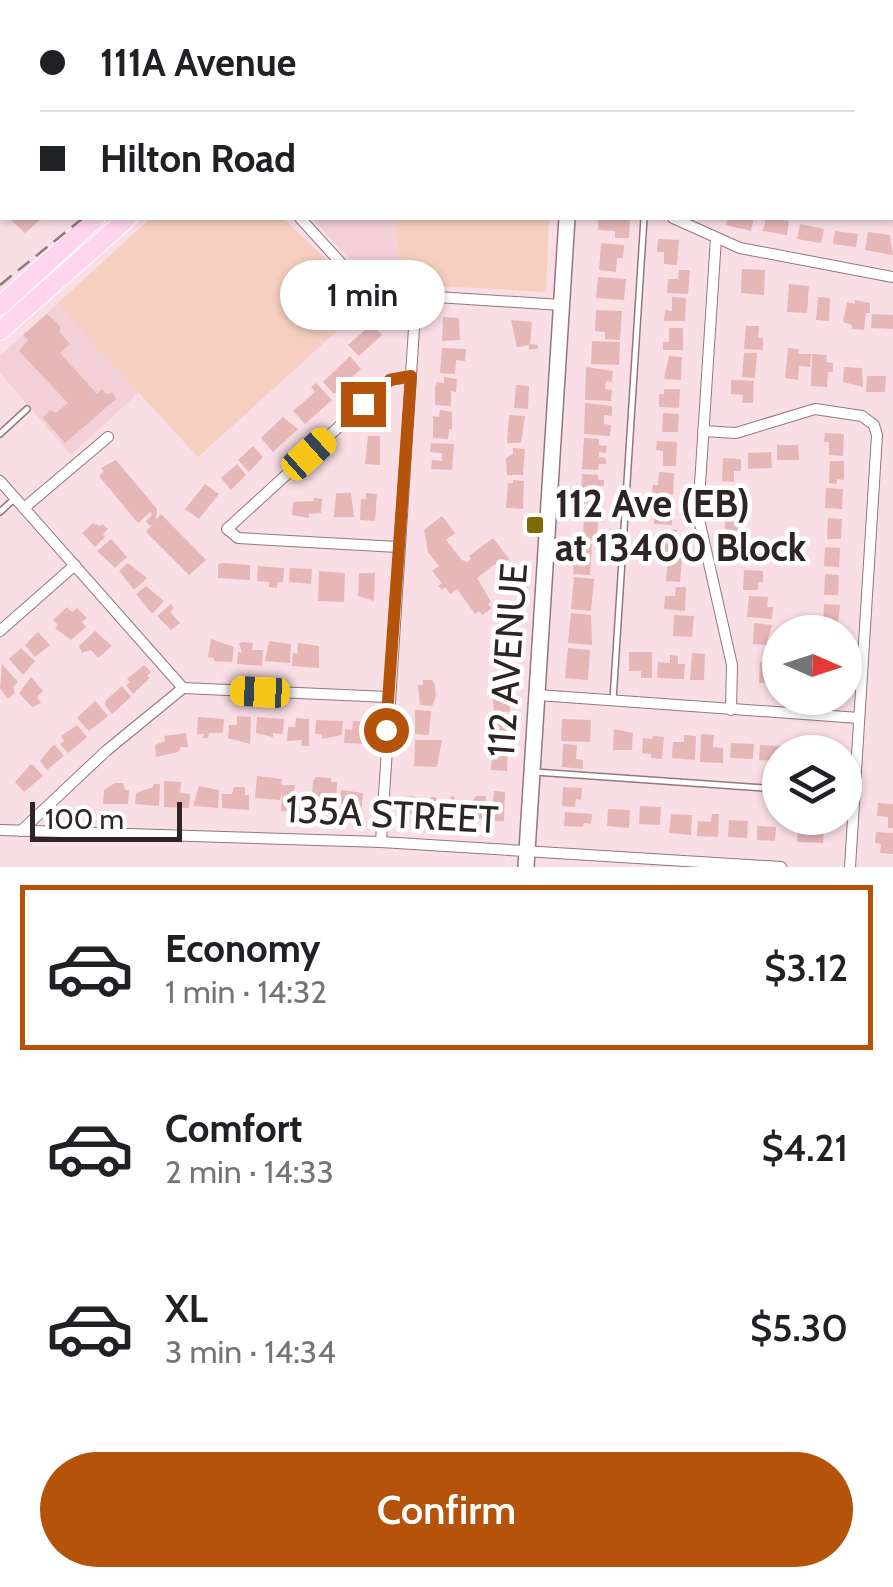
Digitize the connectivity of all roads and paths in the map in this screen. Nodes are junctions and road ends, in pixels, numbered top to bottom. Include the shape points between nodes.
1 (94, 220) edge
2 (126, 220) edge
3 (302, 220) edge
4 (567, 220) edge
5 (644, 220) edge
6 (677, 220) edge
7 (716, 238) junction
8 (893, 277) edge
9 (416, 297) junction
10 (561, 305) junction
11 (0, 306) edge
12 (0, 331) edge
13 (411, 376) junction
14 (28, 409) dead end
15 (703, 431) junction
16 (0, 434) edge
17 (108, 437) dead end
18 (0, 481) edge
19 (20, 503) junction
20 (0, 512) edge
21 (398, 547) junction
22 (75, 565) junction
23 (0, 631) edge
24 (183, 688) junction
25 (538, 695) junction
26 (388, 697) junction
27 (613, 700) junction
28 (732, 710) junction
29 (859, 718) junction
30 (857, 735) edge
31 (532, 772) junction
32 (762, 788) edge
33 (0, 830) edge
34 (21, 831) junction
35 (850, 835) edge
36 (381, 842) junction
37 (527, 859) edge
38 (781, 867) edge
39 (850, 867) edge

1 - 11 main road
2 - 12 main road
3 - 9 street via 359,283
4 - 10 main road, 112 AVENUE
5 - 27 lane
6 - 7 street
7 - 8 street
7 - 15 street
9 - 10 street
9 - 13 street
10 - 25 main road, 112 AVENUE
13 - 21 street
13 - 21 street via 390,380 227,529 238,538
14 - 16 lane
15 - 28 street via 699,526 732,665
15 - 29 street via 736,433 815,409 862,416 874,425
17 - 19 street
18 - 19 street
19 - 20 lane
19 - 22 street
21 - 26 street
22 - 23 street
22 - 24 street
24 - 26 street
24 - 34 street
25 - 27 street
25 - 31 main road, 112 AVENUE
26 - 36 street
27 - 28 street
28 - 29 street
29 - 30 street
31 - 32 lane
31 - 37 main road, 112 AVENUE
33 - 34 street, 135A STREET
34 - 36 street, 135A STREET
35 - 39 street
36 - 37 street, 135A STREET
37 - 38 street, 135A STREET

